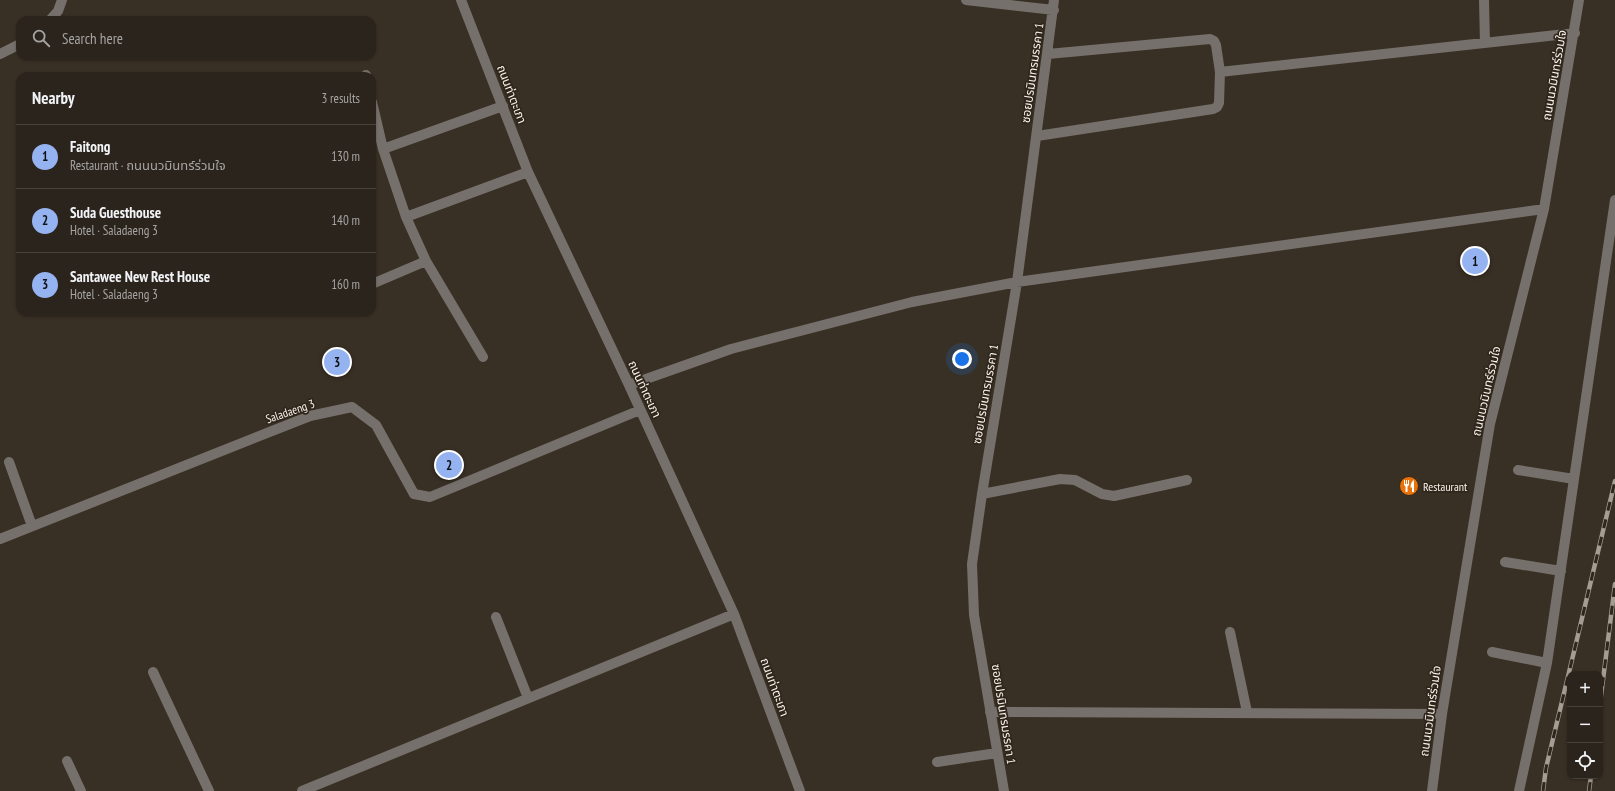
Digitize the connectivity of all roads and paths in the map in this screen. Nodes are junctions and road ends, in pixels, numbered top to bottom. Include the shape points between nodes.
1 (62, 0) edge
2 (461, 0) edge
3 (966, 0) edge
4 (1484, 0) edge
5 (1579, 0) edge
6 (1054, 5) edge
7 (54, 16) edge
8 (1575, 33) junction
9 (1485, 43) junction
10 (16, 46) edge
11 (0, 54) edge
12 (1048, 54) junction
13 (1220, 72) junction
14 (503, 106) junction
15 (376, 119) edge
16 (1037, 136) junction
17 (383, 149) junction
18 (528, 172) junction
19 (1615, 200) edge
20 (1544, 208) junction
21 (406, 217) junction
22 (426, 261) junction
23 (376, 282) edge
24 (1017, 282) junction
25 (482, 357) dead end
26 (629, 385) junction
27 (640, 410) junction
28 (9, 462) dead end
29 (1518, 470) dead end
30 (1574, 479) junction
31 (1186, 480) dead end
32 (982, 494) junction
33 (32, 526) junction
34 (0, 539) edge
35 (1505, 562) dead end
36 (1561, 571) junction
37 (734, 614) junction
38 (496, 617) dead end
39 (1230, 632) dead end
40 (1492, 652) dead end
41 (1547, 663) junction
42 (153, 672) dead end
43 (528, 698) junction
44 (990, 712) junction
45 (1247, 712) junction
46 (1442, 714) junction
47 (997, 753) junction
48 (67, 761) dead end
49 (937, 762) dead end
50 (81, 791) edge
51 (209, 791) edge
52 (302, 791) edge
53 (800, 791) edge
54 (1004, 791) edge
55 (1432, 791) edge
56 (1519, 791) edge

1 - 7 street
2 - 14 street, ถนนท่าตะเภา
3 - 6 street
4 - 9 street
5 - 8 street, ถนนนวมินทร์ร่วมใจ
6 - 12 street, ซอยปรมินทรมรรคา 1
8 - 9 street
8 - 20 street, ถนนนวมินทร์ร่วมใจ
9 - 13 street
10 - 11 street
12 - 13 street via 1210,40 1216,45
12 - 16 street, ซอยปรมินทรมรรคา 1
13 - 16 street via 1219,103 1213,109
14 - 17 street
14 - 18 street, ถนนท่าตะเภา
15 - 17 street
16 - 24 street, ซอยปรมินทรมรรคา 1
17 - 21 street
18 - 21 street
18 - 26 street, ถนนท่าตะเภา
19 - 30 street
20 - 24 street
20 - 46 street, ถนนนวมินทร์ร่วมใจ via 1490,424
21 - 22 street
22 - 23 street
22 - 25 street
24 - 26 street via 912,302 732,349
24 - 32 street, ซอยปรมินทรมรรคา 1
26 - 27 street, ถนนท่าตะเภา
27 - 33 street, Saladaeng 3 via 430,497 414,494 376,425 352,407 310,416
27 - 37 street, ถนนท่าตะเภา
28 - 33 street
29 - 30 street
30 - 36 street
31 - 32 street via 1114,496 1102,494 1075,480 1060,479
32 - 44 street, ซอยปรมินทรมรรคา 1 via 972,564 974,614
33 - 34 street, Saladaeng 3
35 - 36 street
36 - 41 street
37 - 43 street
37 - 53 street, ถนนท่าตะเภา
38 - 43 street
39 - 45 street
40 - 41 street
41 - 56 street
42 - 51 street
43 - 52 street
44 - 45 street
44 - 47 street, ซอยปรมินทรมรรคา 1
45 - 46 street
46 - 55 street, ถนนนวมินทร์ร่วมใจ
47 - 49 street
47 - 54 street, ซอยปรมินทรมรรคา 1
48 - 50 street

